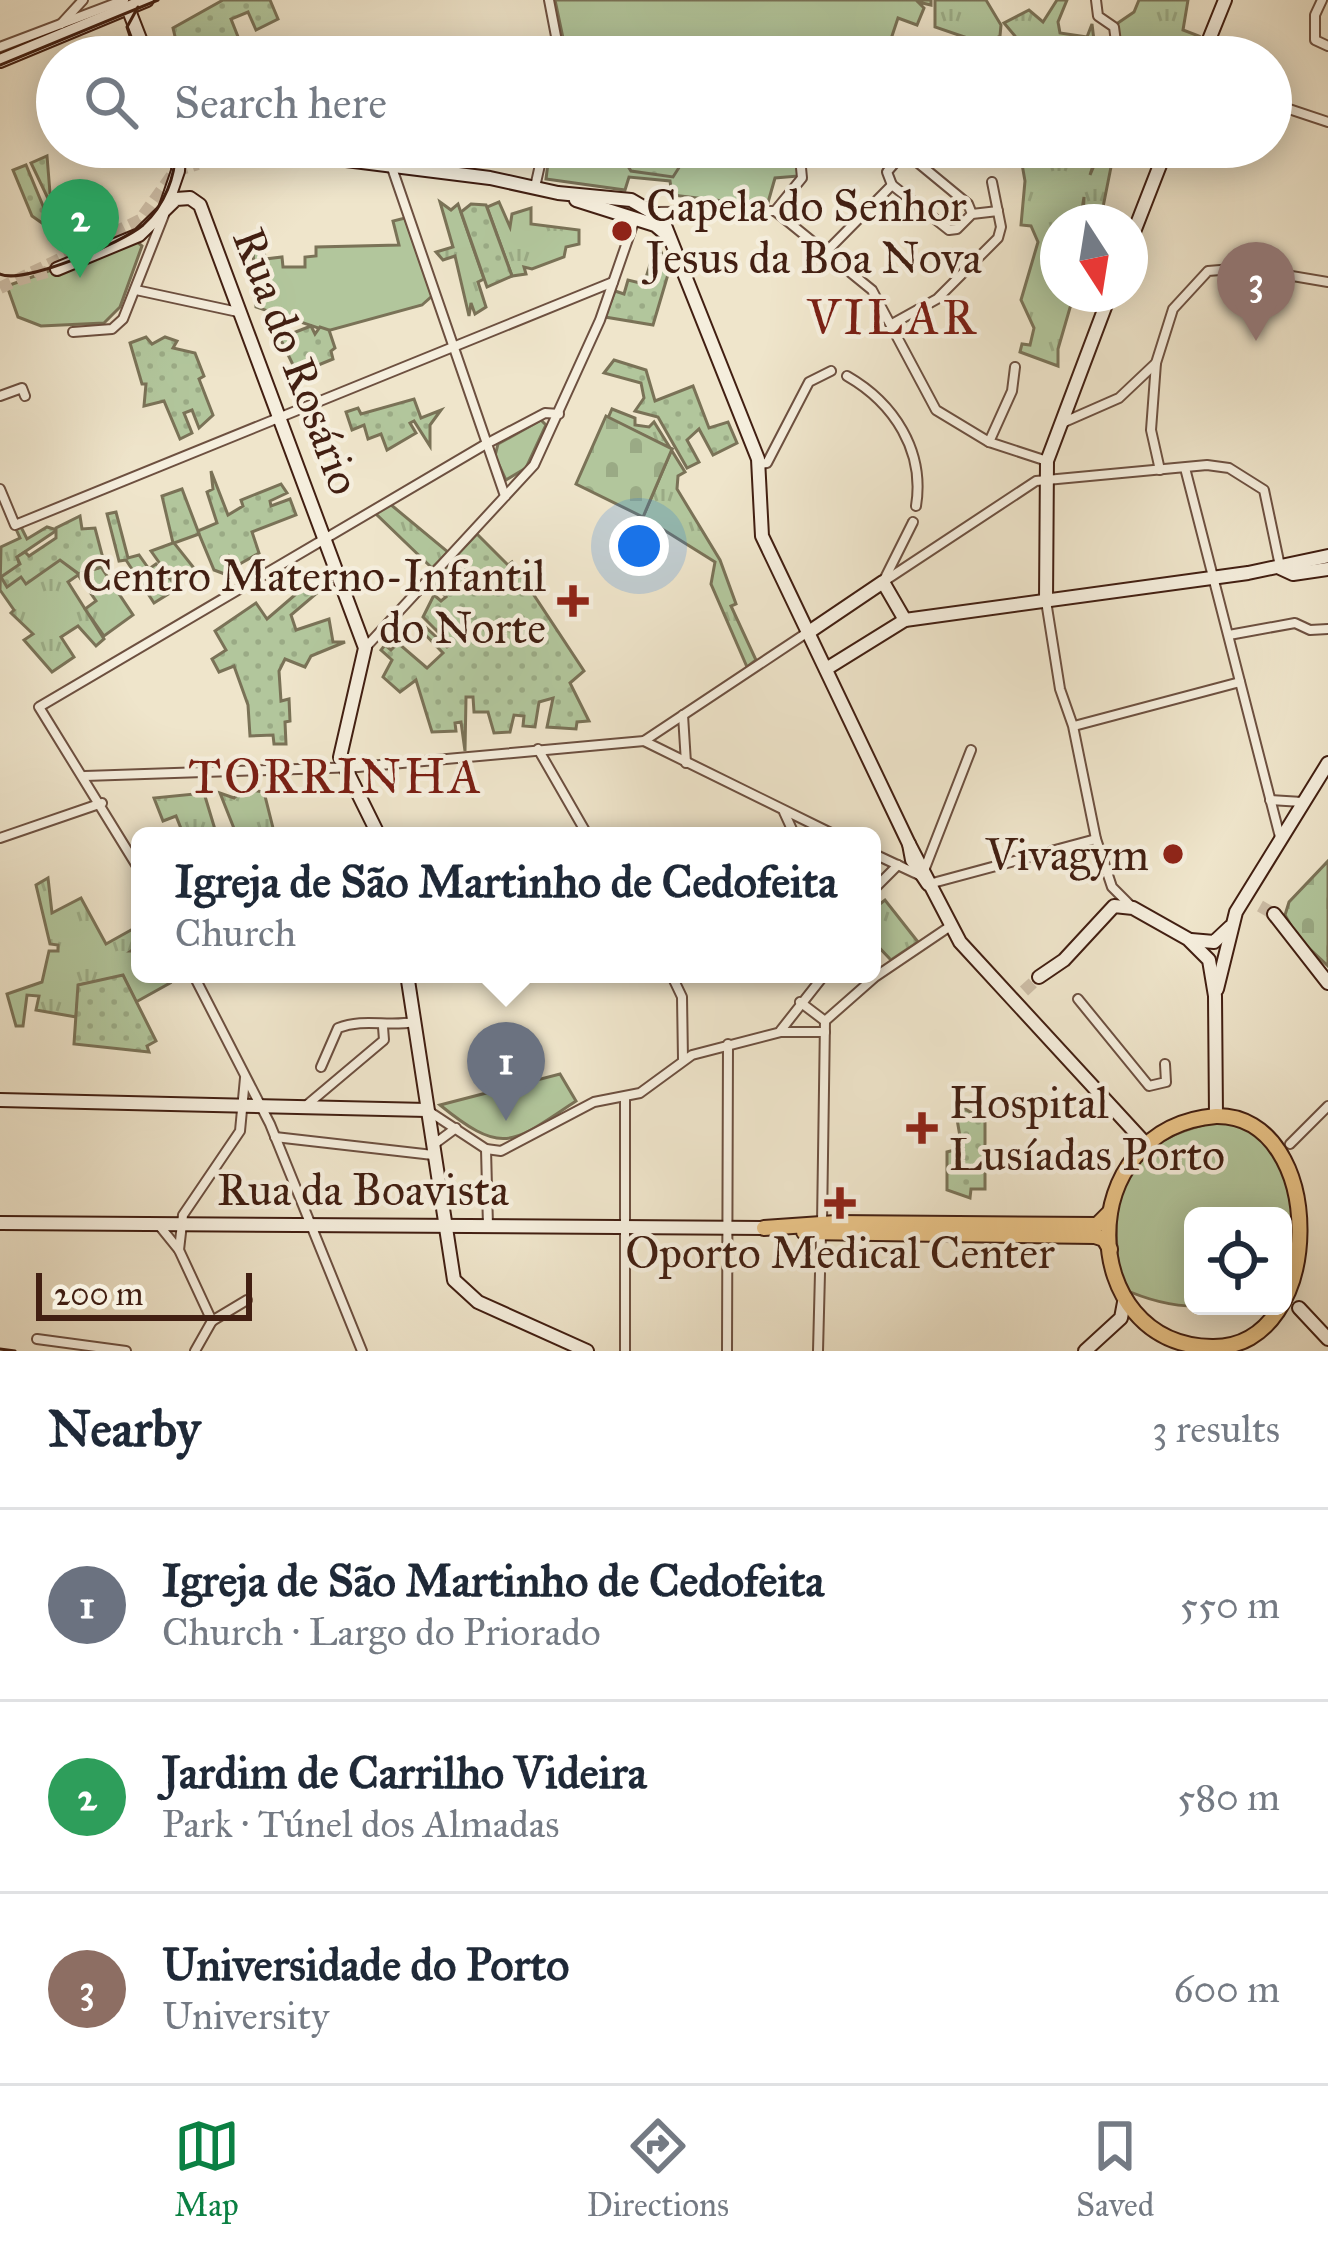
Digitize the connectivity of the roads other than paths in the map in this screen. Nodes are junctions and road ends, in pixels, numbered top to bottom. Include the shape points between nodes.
1 (83, 0) edge
2 (147, 0) edge
3 (548, 0) edge
4 (1096, 0) edge
5 (1225, 0) edge
6 (1322, 0) edge
7 (126, 3) edge
8 (60, 26) junction
9 (54, 36) edge
10 (139, 36) edge
11 (556, 36) edge
12 (1115, 36) edge
13 (1210, 36) edge
14 (36, 44) edge
15 (1328, 46) edge
16 (0, 47) edge
17 (0, 61) edge
18 (1292, 110) edge
19 (1328, 122) edge
20 (178, 168) edge
21 (184, 168) edge
22 (392, 168) edge
23 (410, 168) edge
24 (539, 168) edge
25 (801, 168) edge
26 (890, 168) edge
27 (924, 168) edge
28 (1159, 168) edge
29 (178, 171) junction
30 (992, 182) dead end
31 (892, 185) junction
32 (535, 188) junction
33 (559, 194) junction
34 (1145, 204) edge
35 (166, 208) junction
36 (690, 211) junction
37 (775, 211) junction
38 (998, 211) junction
39 (655, 212) junction
40 (972, 214) junction
41 (631, 216) junction
42 (668, 236) junction
43 (826, 252) junction
44 (57, 269) tunnel mouth
45 (613, 282) junction
46 (1328, 282) edge
47 (136, 290) junction
48 (239, 312) junction
49 (1103, 312) edge
50 (892, 324) junction
51 (73, 332) dead end
52 (454, 347) junction
53 (1156, 363) junction
54 (1015, 367) dead end
55 (831, 371) dead end
56 (847, 376) dead end
57 (0, 396) edge
58 (26, 396) dead end
59 (559, 414) junction
60 (279, 418) junction
61 (1060, 423) junction
62 (989, 442) junction
63 (486, 444) junction
64 (1048, 461) junction
65 (763, 464) junction
66 (1184, 468) junction
67 (1160, 470) junction
68 (1044, 480) junction
69 (0, 489) edge
70 (506, 496) junction
71 (916, 506) dead end
72 (913, 522) dead end
73 (325, 538) junction
74 (1328, 562) edge
75 (1280, 568) junction
76 (1214, 578) junction
77 (883, 582) junction
78 (1046, 602) junction
79 (905, 620) junction
80 (1328, 629) edge
81 (809, 632) junction
82 (1228, 635) junction
83 (365, 648) junction
84 (826, 669) junction
85 (1240, 682) junction
86 (683, 716) junction
87 (1073, 726) junction
88 (644, 741) junction
89 (538, 749) junction
90 (971, 750) dead end
91 (686, 763) junction
92 (1328, 763) edge
93 (342, 767) junction
94 (85, 776) junction
95 (1270, 800) junction
96 (1302, 802) junction
97 (102, 803) junction
98 (784, 811) junction
99 (374, 827) edge
100 (582, 827) edge
101 (791, 827) edge
102 (818, 827) edge
103 (1280, 837) junction
104 (0, 838) edge
105 (1096, 839) junction
106 (935, 842) junction
107 (913, 846) junction
108 (131, 855) edge
109 (881, 857) edge
110 (898, 865) junction
111 (924, 876) junction
112 (881, 882) edge
113 (1250, 887) junction
114 (1260, 906) tunnel mouth
115 (1133, 908) junction
116 (1274, 914) tunnel mouth
117 (1231, 926) junction
118 (950, 928) junction
119 (1188, 939) junction
120 (881, 972) edge
121 (1039, 977) tunnel mouth
122 (1328, 982) edge
123 (198, 983) edge
124 (408, 983) edge
125 (675, 983) edge
126 (817, 983) edge
127 (868, 983) edge
128 (1215, 996) junction
129 (1078, 1000) dead end
130 (800, 1002) junction
131 (414, 1022) junction
132 (825, 1026) junction
133 (383, 1028) junction
134 (781, 1031) junction
135 (728, 1044) junction
136 (682, 1059) junction
137 (1166, 1064) dead end
138 (321, 1067) dead end
139 (246, 1077) junction
140 (625, 1099) junction
141 (0, 1100) edge
142 (243, 1105) junction
143 (261, 1106) junction
144 (1328, 1106) edge
145 (305, 1107) junction
146 (427, 1110) junction
147 (1216, 1116) junction
148 (456, 1128) junction
149 (275, 1137) junction
150 (1145, 1143) junction
151 (1290, 1144) junction
152 (486, 1150) junction
153 (432, 1151) junction
154 (1303, 1157) dead end
155 (1110, 1212) junction
156 (0, 1223) edge
157 (158, 1225) junction
158 (178, 1225) junction
159 (310, 1225) junction
160 (443, 1226) junction
161 (488, 1226) junction
162 (627, 1227) junction
163 (764, 1228) joint
164 (822, 1228) junction
165 (725, 1229) junction
166 (1110, 1249) junction
167 (178, 1250) junction
168 (1310, 1288) dead end
169 (1125, 1298) junction
170 (247, 1300) dead end
171 (1299, 1308) junction
172 (1121, 1318) junction
173 (1142, 1318) junction
174 (212, 1321) junction
175 (37, 1339) dead end
176 (1328, 1339) edge
177 (1230, 1348) edge
178 (1211, 1349) edge
179 (126, 1351) edge
180 (195, 1351) edge
181 (362, 1351) edge
182 (587, 1351) edge
183 (625, 1351) edge
184 (727, 1351) edge
185 (818, 1351) edge
186 (1085, 1351) edge

1 - 8 street
2 - 7 main road
3 - 11 street
4 - 12 street
5 - 13 main road
6 - 15 street via 1315,40
7 - 8 street
7 - 9 main road
7 - 10 main road
8 - 16 street
14 - 17 main road
18 - 19 street
20 - 29 main road
21 - 29 main road
22 - 52 street
23 - 32 main road
24 - 32 street
25 - 37 street
26 - 31 street
27 - 40 street
28 - 34 main road
29 - 35 main road
30 - 38 street
31 - 40 street via 949,230
31 - 43 street
32 - 33 main road
33 - 39 main road via 631,200
33 - 41 main road
35 - 44 main road via 139,235
35 - 47 street
35 - 48 main road, Rua do Rosário via 181,197 200,205
36 - 37 street
36 - 39 street
36 - 42 street
37 - 43 street
38 - 40 street
38 - 50 street via 998,238 946,292
39 - 41 main road
39 - 42 main road
41 - 42 main road
41 - 45 street
42 - 65 main road
43 - 50 street via 872,290
45 - 52 street
45 - 59 street
46 - 53 street via 1213,269 1173,309
47 - 48 street
47 - 51 street via 118,325
48 - 60 main road, Rua do Rosário
49 - 61 main road
50 - 62 street via 936,410
52 - 60 street
52 - 63 street
53 - 61 street via 1119,398
53 - 67 street via 1151,430
54 - 62 street
55 - 65 street via 809,382
56 - 71 street via 904,430 919,479
57 - 58 street via 22,388
59 - 63 street via 545,413
59 - 70 street
60 - 69 street via 15,525
60 - 73 main road, Rua do Rosário
61 - 64 main road
62 - 64 street
63 - 70 street
63 - 73 street
64 - 68 main road
65 - 81 main road via 759,529
66 - 67 street
66 - 75 street via 1228,468 1264,490
66 - 76 street
67 - 68 street
68 - 77 street
68 - 78 main road
70 - 83 street
72 - 77 street
73 - 83 main road, Rua do Rosário
73 - 94 street via 39,706
74 - 75 main road
75 - 76 main road
76 - 78 main road
76 - 82 street
77 - 79 main road
77 - 81 main road
78 - 79 main road
78 - 87 street
79 - 84 main road
80 - 82 street via 1295,622
81 - 84 main road
81 - 86 street
82 - 85 street
83 - 93 main road
84 - 107 main road
85 - 87 street
85 - 95 street
86 - 88 street
86 - 91 street
87 - 105 street
88 - 89 street
88 - 91 street
89 - 93 street
89 - 100 street
90 - 106 street
91 - 98 street
92 - 96 main road
93 - 94 street
93 - 99 main road
94 - 97 street
95 - 96 street
95 - 103 street
96 - 103 main road
97 - 104 street
97 - 108 street
98 - 101 street
98 - 102 street
103 - 113 main road
105 - 111 street
105 - 115 street via 1112,887
106 - 107 street
106 - 111 street
107 - 111 main road
109 - 110 street
110 - 111 street
110 - 112 street
111 - 118 main road
113 - 114 main road
113 - 117 main road
115 - 119 main road
115 - 121 main road via 1108,909
116 - 122 main road
117 - 119 main road via 1214,942
117 - 128 main road
118 - 120 street
118 - 150 main road
119 - 128 main road via 1209,960
123 - 139 street
124 - 131 main road
125 - 136 street
126 - 130 street
127 - 132 street
128 - 147 main road
129 - 137 street via 1154,1089 1166,1082
130 - 132 street
130 - 134 street
131 - 133 street
131 - 146 main road
132 - 134 street
132 - 164 street
133 - 138 street via 338,1028
133 - 145 street via 384,1040
134 - 135 street
135 - 136 street
135 - 165 street
136 - 140 street
139 - 142 street
139 - 143 street
140 - 152 street via 594,1102 505,1150
140 - 162 street
141 - 142 main road
142 - 143 main road
142 - 158 street via 240,1131
143 - 145 main road
143 - 149 street
144 - 151 street
145 - 146 main road
146 - 148 street
146 - 153 main road
147 - 150 main road via 1179,1123
147 - 151 main road via 1255,1122
148 - 152 street
148 - 153 street
149 - 153 street
149 - 159 street
150 - 155 main road via 1124,1167
151 - 154 main road
152 - 161 street
153 - 160 main road
155 - 164 main road via 1097,1225
155 - 166 main road
156 - 157 main road, Rua da Boavista
157 - 158 main road, Rua da Boavista
157 - 167 street
158 - 159 main road, Rua da Boavista
158 - 167 street
159 - 160 main road, Rua da Boavista
159 - 181 street
160 - 161 main road, Rua da Boavista
160 - 182 main road via 450,1268 466,1294
161 - 162 main road, Rua da Boavista
162 - 165 main road, Rua da Boavista
162 - 183 street
163 - 164 main road
163 - 165 main road, Rua da Boavista
164 - 166 main road via 1095,1236
164 - 185 street
165 - 184 street
166 - 169 main road
167 - 174 street
168 - 171 main road
169 - 172 main road
169 - 173 main road
170 - 174 street
171 - 176 main road
171 - 177 main road via 1271,1332
172 - 173 main road
172 - 186 main road
173 - 178 main road
174 - 180 street
175 - 179 street
177 - 178 main road

